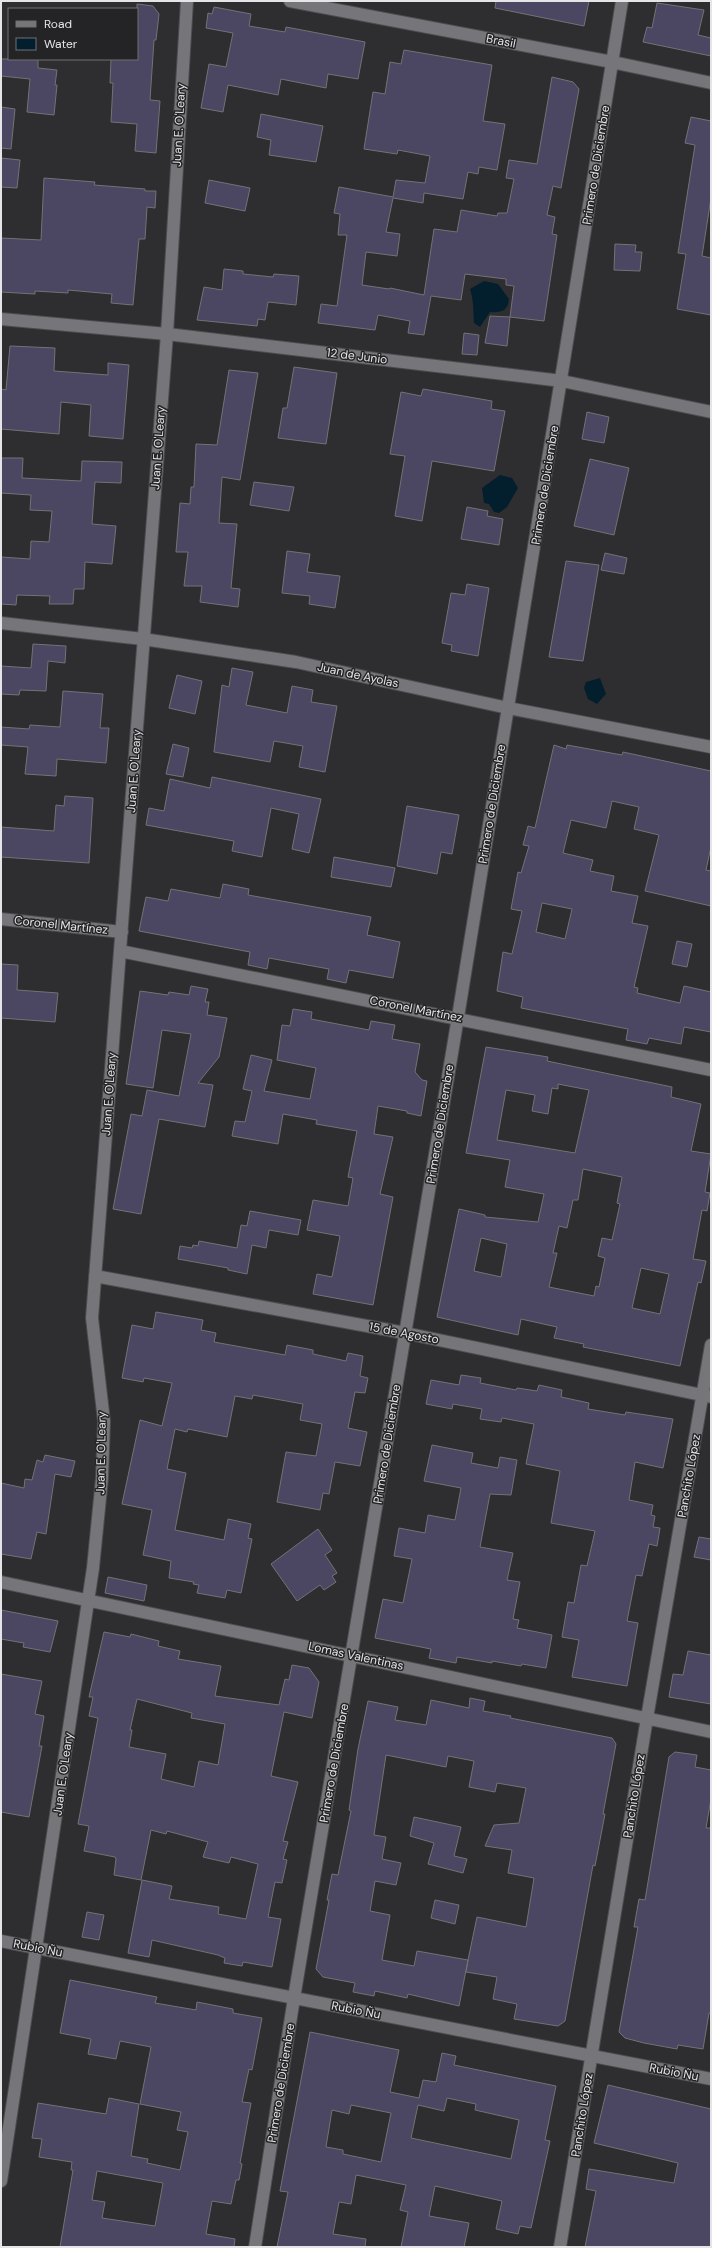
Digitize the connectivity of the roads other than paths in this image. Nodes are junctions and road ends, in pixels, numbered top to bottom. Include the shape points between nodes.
1 (187, 1) edge
2 (290, 1) edge
3 (622, 1) edge
4 (612, 62) junction
5 (711, 83) edge
6 (1, 319) edge
7 (167, 334) junction
8 (562, 381) junction
9 (711, 412) edge
10 (1, 623) edge
11 (143, 639) junction
12 (508, 708) junction
13 (711, 747) edge
14 (1, 919) edge
15 (122, 932) junction
16 (120, 951) junction
17 (458, 1017) junction
18 (711, 1070) edge
19 (95, 1276) junction
20 (405, 1333) junction
21 (711, 1344) edge
22 (707, 1396) edge
23 (1, 1582) edge
24 (89, 1600) junction
25 (353, 1655) junction
26 (647, 1718) junction
27 (711, 1732) edge
28 (1, 1941) edge
29 (38, 1948) junction
30 (294, 1998) junction
31 (592, 2055) junction
32 (711, 2079) edge
33 (1, 2181) edge
34 (255, 2247) edge
35 (560, 2247) edge

1 - 7 street, Juan E. O'Leary
2 - 4 street, Brasil
3 - 4 street, Primero de Diciembre
4 - 5 street, Brasil
4 - 8 street, Primero de Diciembre
6 - 7 street, 12 de Junio
7 - 8 street, 12 de Junio
7 - 11 street, Juan E. O'Leary
8 - 9 street, 12 de Junio
8 - 12 street, Primero de Diciembre
10 - 11 street, Juan de Ayolas
11 - 12 street, Juan de Ayolas via 296,662
11 - 15 street, Juan E. O'Leary
12 - 13 street, Juan de Ayolas
12 - 17 street, Primero de Diciembre
14 - 15 street, Coronel Martínez
15 - 16 street, Juan E. O'Leary
16 - 17 street, Coronel Martínez
16 - 19 street, Juan E. O'Leary
17 - 18 street, Coronel Martínez
17 - 20 street, Primero de Diciembre
19 - 20 street, 15 de Agosto
19 - 24 street, Juan E. O'Leary via 92,1318 104,1421 102,1478
20 - 22 street, 15 de Agosto
20 - 25 street, Primero de Diciembre
21 - 22 street, Panchito López
22 - 26 street, Panchito López
23 - 24 street, Lomas Valentinas
24 - 25 street, Lomas Valentinas
24 - 29 street, Juan E. O'Leary
25 - 26 street, Lomas Valentinas
25 - 30 street, Primero de Diciembre
26 - 27 street, Lomas Valentinas
26 - 31 street, Panchito López
28 - 29 street, Rubio Ñu
29 - 30 street, Rubio Ñu
29 - 33 street, Juan E. O'Leary
30 - 31 street, Rubio Ñu
30 - 34 street, Primero de Diciembre
31 - 32 street, Rubio Ñu
31 - 35 street, Panchito López

